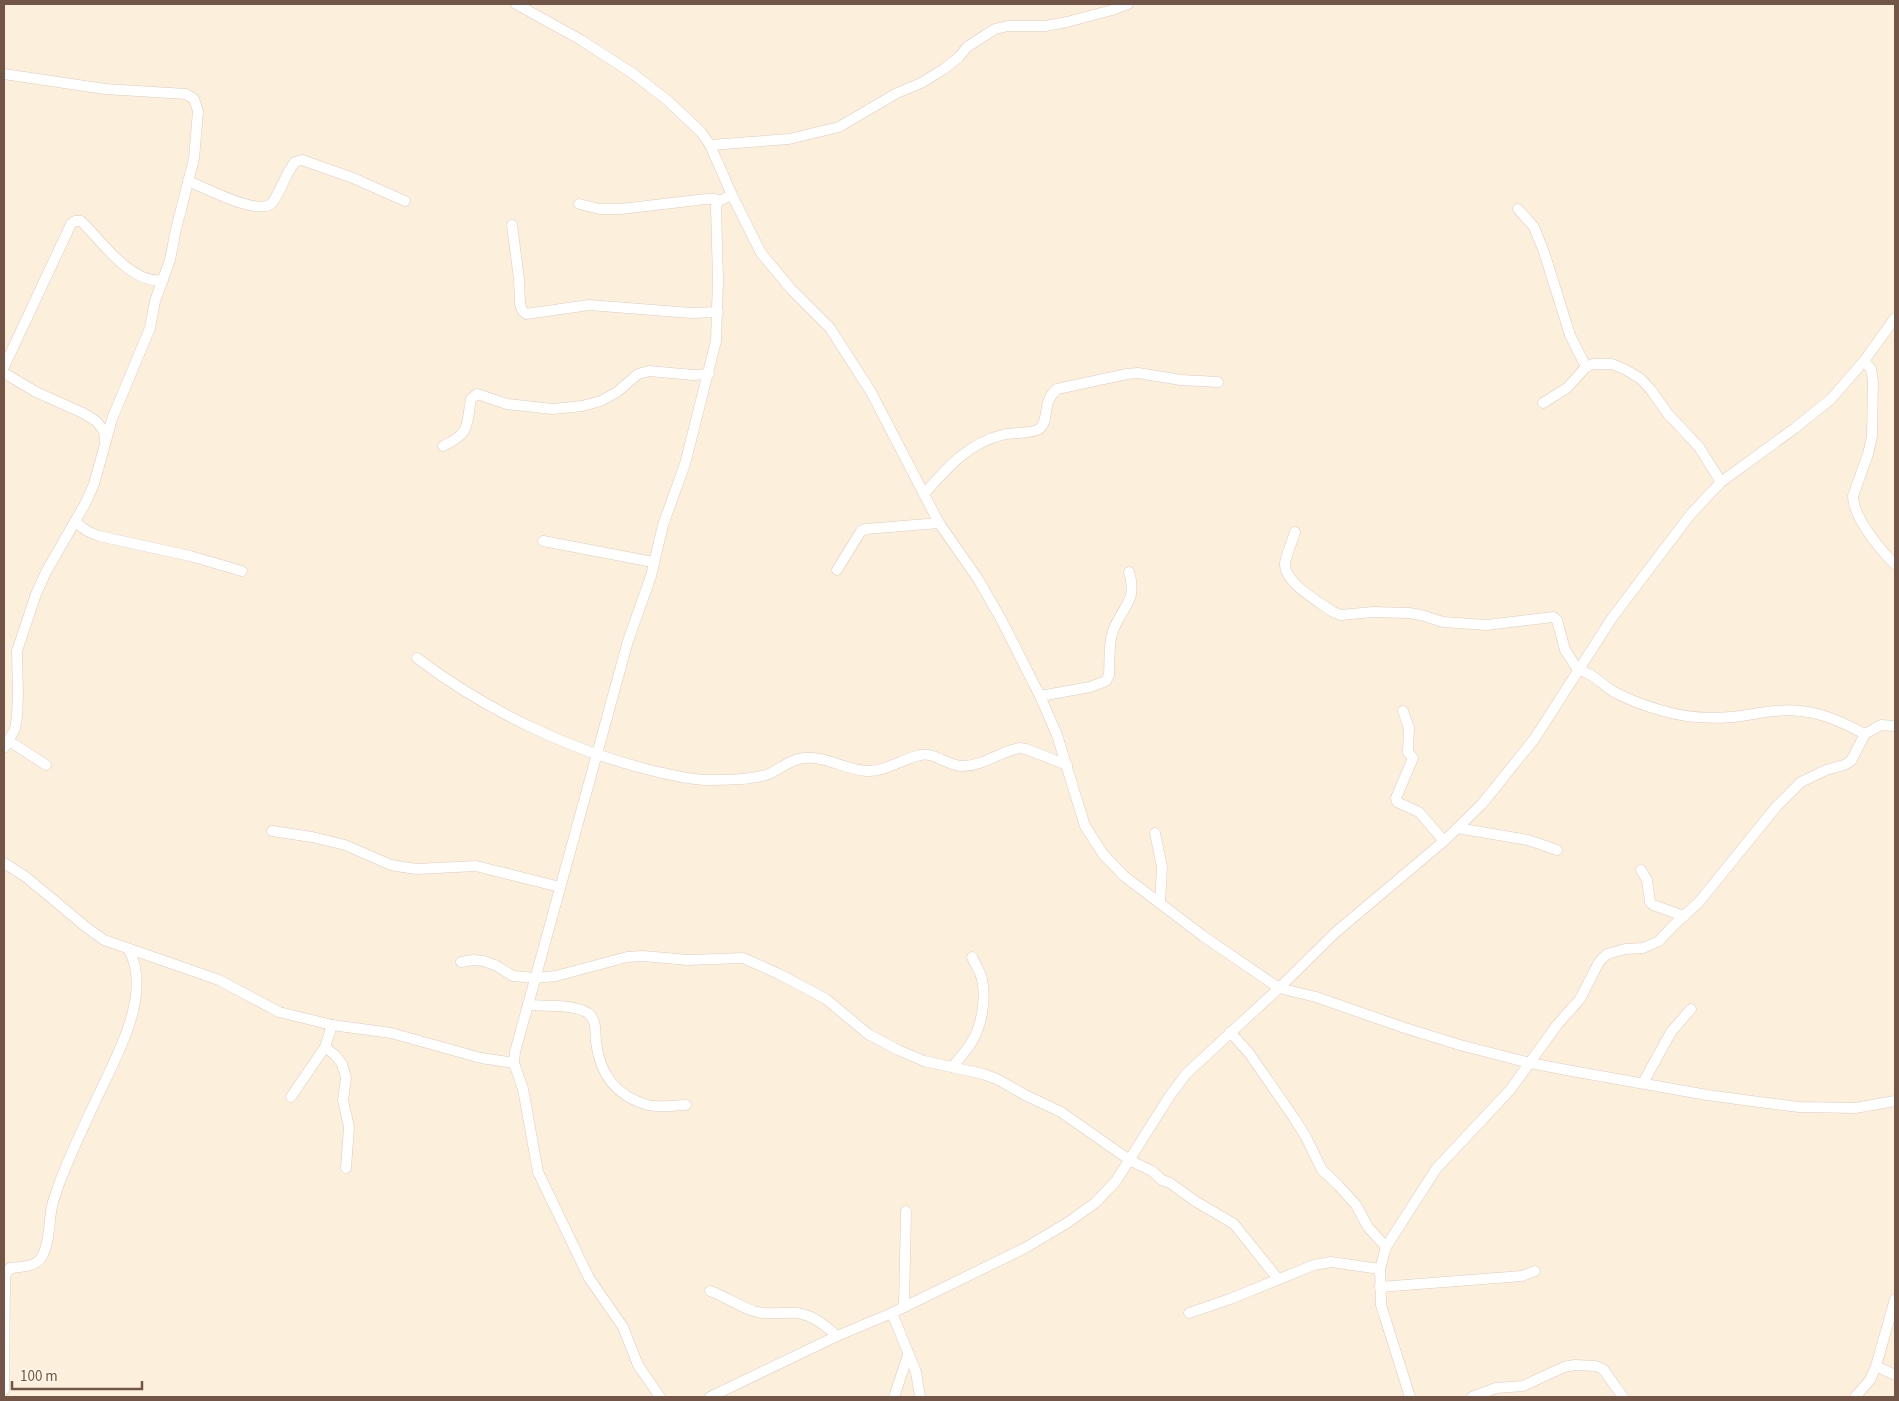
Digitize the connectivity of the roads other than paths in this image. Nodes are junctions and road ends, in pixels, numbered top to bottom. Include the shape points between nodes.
1 (516, 4) edge
2 (1128, 4) edge
3 (4, 74) edge
4 (710, 145) junction
5 (188, 181) junction
6 (732, 195) junction
7 (405, 201) dead end
8 (719, 201) junction
9 (579, 204) dead end
10 (1518, 209) dead end
11 (512, 225) dead end
12 (163, 280) junction
13 (718, 312) junction
14 (1895, 318) edge
15 (1864, 361) junction
16 (4, 367) edge
17 (1586, 367) junction
18 (4, 373) edge
19 (709, 374) junction
20 (1218, 382) dead end
21 (1543, 403) dead end
22 (106, 444) junction
23 (443, 446) dead end
24 (1721, 482) junction
25 (924, 494) junction
26 (75, 522) junction
27 (939, 523) junction
28 (1295, 532) dead end
29 (543, 540) dead end
30 (653, 562) junction
31 (1895, 564) edge
32 (837, 570) dead end
33 (242, 571) dead end
34 (1129, 572) dead end
35 (417, 658) dead end
36 (1578, 670) junction
37 (1040, 696) junction
38 (1403, 711) dead end
39 (1895, 726) edge
40 (1865, 734) junction
41 (6, 744) edge
42 (596, 754) junction
43 (46, 765) dead end
44 (1067, 765) junction
45 (1457, 828) junction
46 (272, 831) dead end
47 (1155, 832) dead end
48 (1444, 840) junction
49 (1557, 850) dead end
50 (4, 863) edge
51 (1641, 870) dead end
52 (560, 887) junction
53 (1160, 903) junction
54 (1684, 916) junction
55 (129, 950) junction
56 (972, 957) dead end
57 (461, 962) dead end
58 (535, 978) junction
59 (1279, 988) junction
60 (528, 1005) junction
61 (1691, 1009) dead end
62 (332, 1025) junction
63 (1230, 1032) junction
64 (325, 1047) junction
65 (514, 1063) junction
66 (1530, 1063) junction
67 (952, 1067) junction
68 (1643, 1083) junction
69 (292, 1097) dead end
70 (1895, 1101) edge
71 (686, 1105) dead end
72 (1130, 1161) junction
73 (346, 1168) dead end
74 (906, 1211) dead end
75 (1386, 1247) junction
76 (1380, 1269) junction
77 (1535, 1271) dead end
78 (1278, 1279) junction
79 (1380, 1287) junction
80 (710, 1291) dead end
81 (1895, 1299) edge
82 (904, 1307) junction
83 (892, 1313) junction
84 (1189, 1313) dead end
85 (837, 1336) junction
86 (908, 1355) junction
87 (1876, 1366) junction
88 (1895, 1375) edge
89 (4, 1390) edge
90 (660, 1397) edge
91 (710, 1397) edge
92 (894, 1397) edge
93 (920, 1397) edge
94 (1410, 1397) edge
95 (1472, 1397) edge
96 (1623, 1397) edge
97 (1855, 1397) edge

1 - 4 street via 632,73 674,106
2 - 4 street via 1067,22 995,29 967,47 944,69 839,127 789,138
3 - 5 street via 105,89 186,94 194,99 198,111 194,159
4 - 6 street
5 - 7 street via 250,206 264,208 272,203 295,162 302,160
5 - 12 street
6 - 8 street
6 - 25 street via 761,253 830,328 870,392
8 - 9 street via 706,199 621,209
8 - 13 street via 715,215
10 - 17 street via 1534,227 1570,335
11 - 13 street via 520,304 526,314 579,306
12 - 16 street via 144,278 111,254 81,222 76,221 71,224
12 - 22 street via 150,328 112,419
13 - 19 street
14 - 15 street
15 - 24 street via 1831,399
15 - 31 street via 1871,369 1874,381 1872,436 1853,503 1870,533
17 - 21 street via 1567,388
17 - 24 street via 1612,364 1641,379 1699,446
18 - 22 street via 96,421 104,431
19 - 23 street via 649,371 638,374 601,401 553,409 507,404 478,394 471,399 465,432
19 - 30 street via 685,464
20 - 25 street via 1127,374 1057,389 1049,397 1043,426 1038,430 1001,435 974,448 952,462
22 - 26 street via 94,484
24 - 36 street via 1690,515 1612,618
25 - 27 street
26 - 33 street via 99,536
26 - 41 street via 36,594 17,651 17,717 15,729
27 - 32 street via 861,531
27 - 37 street via 978,579
28 - 36 street via 1285,562 1287,575 1333,612 1341,615 1373,612 1421,615 1443,622 1488,625 1553,617 1557,620 1565,650
29 - 30 street
30 - 42 street
34 - 37 street via 1132,593 1112,631 1106,681
35 - 42 street via 504,713
36 - 40 street via 1592,675 1614,692 1661,710 1696,717 1800,711 1838,720
36 - 45 street via 1535,738 1482,804
37 - 44 street
38 - 48 street via 1409,728 1408,752 1413,758 1397,802 1419,812
39 - 40 street via 1881,725
40 - 54 street via 1851,761 1801,782 1776,807
41 - 43 street
42 - 44 street via 646,769 703,780 767,775 803,758 826,759 867,771 923,755 934,755 961,766 975,765 1020,748
42 - 52 street
44 - 53 street via 1085,826 1103,854 1124,876
45 - 48 street
45 - 49 street via 1528,840
46 - 52 street via 345,845 391,865 417,869 476,866
47 - 53 street via 1162,867
48 - 59 street via 1336,932
50 - 55 street via 104,940
51 - 54 street via 1650,902
52 - 58 street
53 - 59 street
54 - 66 street via 1652,945 1607,954 1599,962 1580,999
55 - 62 street via 219,980 279,1012
55 - 89 street via 138,977 132,1016 66,1167 53,1202 46,1246 36,1263 10,1268 5,1275
56 - 67 street via 982,977 981,1022 968,1049
57 - 58 street via 484,962 513,976
58 - 60 street
58 - 67 street via 576,972 627,956 688,960 743,958 826,999 881,1042 924,1061
59 - 63 street
59 - 66 street
60 - 65 street
60 - 71 street via 582,1010 590,1015 594,1022 599,1061 612,1086 648,1105
61 - 68 street via 1671,1032
62 - 64 street
62 - 65 street via 391,1033 482,1058
63 - 72 street via 1186,1074
63 - 75 street via 1249,1053 1294,1118 1322,1170 1356,1205 1368,1227
64 - 69 street
64 - 73 street via 342,1064 346,1078 343,1100 349,1127
65 - 90 street via 523,1089 538,1172 589,1278 623,1327 638,1366
66 - 68 street
66 - 75 street via 1510,1090 1436,1169
67 - 72 street via 997,1079 1051,1106
68 - 70 street via 1799,1107 1855,1108
72 - 78 street via 1152,1171 1195,1202 1234,1224
72 - 82 street via 1096,1203 1067,1224
74 - 82 street
75 - 76 street
76 - 78 street via 1331,1262
76 - 79 street
77 - 79 street via 1522,1276
78 - 84 street
79 - 94 street via 1381,1305
80 - 85 street via 756,1312 811,1316
81 - 87 street
82 - 83 street
83 - 85 street
83 - 86 street
85 - 91 street
86 - 92 street
86 - 93 street via 916,1372
87 - 88 street
87 - 97 street via 1870,1380
95 - 96 street via 1496,1388 1523,1386 1564,1366 1575,1365 1604,1369

